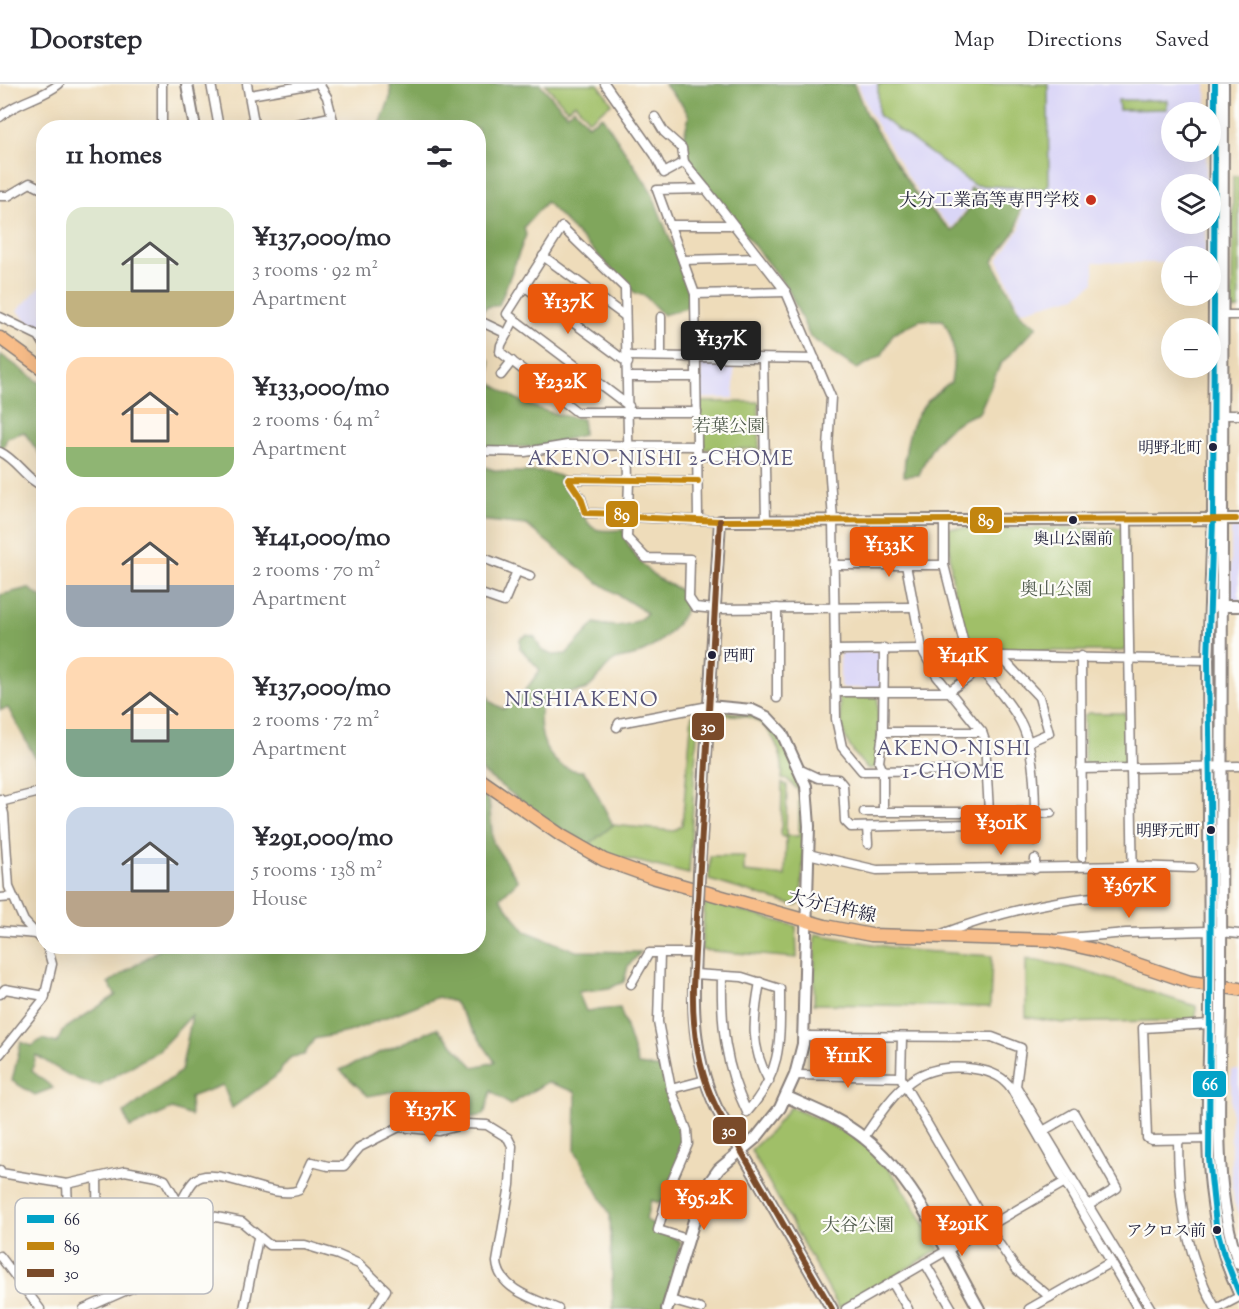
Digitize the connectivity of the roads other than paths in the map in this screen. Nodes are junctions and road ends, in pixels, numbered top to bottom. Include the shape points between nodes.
1 (59, 84) edge
2 (162, 84) edge
3 (187, 84) edge
4 (211, 84) edge
5 (247, 84) edge
6 (313, 84) edge
7 (319, 84) edge
8 (605, 84) edge
9 (1215, 84) edge
10 (1223, 84) edge
11 (250, 95) junction
12 (0, 117) edge
13 (330, 117) junction
14 (655, 117) dead end
15 (162, 120) edge
16 (194, 120) edge
17 (218, 120) edge
18 (254, 120) edge
19 (316, 120) edge
20 (331, 120) edge
21 (684, 162) junction
22 (36, 186) edge
23 (706, 189) junction
24 (0, 196) edge
25 (671, 225) junction
26 (733, 225) junction
27 (543, 256) junction
28 (759, 258) junction
29 (683, 260) junction
30 (524, 286) junction
31 (786, 292) junction
32 (694, 294) junction
33 (1219, 315) junction
34 (1239, 315) edge
35 (625, 316) junction
36 (0, 317) edge
37 (661, 317) dead end
38 (514, 320) junction
39 (486, 324) edge
40 (507, 334) junction
41 (36, 335) edge
42 (0, 338) edge
43 (661, 356) junction
44 (696, 358) junction
45 (628, 359) junction
46 (763, 359) junction
47 (815, 359) junction
48 (512, 361) junction
49 (36, 364) edge
50 (501, 375) dead end
51 (629, 377) junction
52 (696, 377) junction
53 (629, 410) junction
54 (697, 412) junction
55 (1218, 415) junction
56 (1239, 415) edge
57 (697, 446) junction
58 (629, 447) junction
59 (486, 451) edge
60 (0, 452) edge
61 (697, 456) junction
62 (766, 456) junction
63 (629, 481) junction
64 (698, 481) junction
65 (36, 484) edge
66 (629, 517) junction
67 (698, 518) junction
68 (1218, 519) junction
69 (1239, 519) edge
70 (766, 520) junction
71 (833, 520) junction
72 (944, 520) junction
73 (1127, 520) junction
74 (720, 521) junction
75 (486, 559) edge
76 (906, 565) junction
77 (944, 565) junction
78 (833, 566) junction
79 (517, 571) junction
80 (530, 576) dead end
81 (486, 596) edge
82 (1210, 606) junction
83 (1222, 606) junction
84 (1239, 606) edge
85 (913, 607) junction
86 (833, 608) junction
87 (715, 609) junction
88 (777, 609) junction
89 (884, 648) junction
90 (922, 649) junction
91 (835, 650) junction
92 (1000, 656) junction
93 (1081, 656) junction
94 (1130, 659) junction
95 (1208, 660) junction
96 (981, 669) junction
97 (835, 692) junction
98 (883, 692) junction
99 (948, 692) junction
100 (777, 698) dead end
101 (709, 706) junction
102 (618, 727) dead end
103 (883, 732) junction
104 (982, 732) junction
105 (1028, 742) junction
106 (1221, 766) junction
107 (1239, 766) edge
108 (1209, 767) junction
109 (1081, 769) junction
110 (1130, 769) junction
111 (801, 770) junction
112 (987, 770) junction
113 (883, 771) junction
114 (486, 784) edge
115 (36, 793) edge
116 (0, 801) edge
117 (864, 812) dead end
118 (883, 812) junction
119 (988, 812) junction
120 (1033, 813) junction
121 (1051, 813) dead end
122 (867, 827) junction
123 (1035, 841) dead end
124 (868, 844) dead end
125 (808, 854) junction
126 (1082, 857) dead end
127 (1131, 866) junction
128 (1193, 867) dead end
129 (3, 869) edge
130 (12, 897) junction
131 (0, 898) edge
132 (805, 920) junction
133 (0, 931) edge
134 (1216, 932) junction
135 (36, 933) edge
136 (36, 934) edge
137 (1239, 934) edge
138 (934, 936) junction
139 (1050, 940) junction
140 (695, 953) junction
141 (49, 954) edge
142 (660, 954) junction
143 (694, 974) junction
144 (722, 976) junction
145 (760, 981) junction
146 (631, 984) dead end
147 (1239, 989) edge
148 (2, 990) edge
149 (45, 996) junction
150 (1216, 1001) junction
151 (1210, 1024) junction
152 (803, 1036) junction
153 (902, 1037) junction
154 (0, 1054) edge
155 (795, 1075) junction
156 (705, 1080) junction
157 (903, 1080) junction
158 (769, 1081) junction
159 (1014, 1087) junction
160 (671, 1089) junction
161 (787, 1097) junction
162 (1043, 1131) junction
163 (864, 1137) junction
164 (1210, 1139) junction
165 (1178, 1140) junction
166 (741, 1150) junction
167 (0, 1171) edge
168 (97, 1178) junction
169 (0, 1179) edge
170 (1065, 1182) junction
171 (67, 1184) junction
172 (68, 1198) edge
173 (97, 1198) edge
174 (176, 1198) edge
175 (183, 1198) edge
176 (1089, 1205) junction
177 (213, 1216) edge
178 (987, 1226) junction
179 (258, 1238) junction
180 (687, 1239) junction
181 (946, 1251) junction
182 (0, 1256) edge
183 (1111, 1262) junction
184 (926, 1263) junction
185 (1239, 1264) edge
186 (15, 1276) edge
187 (892, 1282) junction
188 (29, 1294) edge
189 (118, 1294) edge
190 (1239, 1295) edge
191 (1050, 1297) junction
192 (669, 1304) edge
193 (861, 1305) edge
194 (1041, 1306) edge
195 (40, 1309) edge
196 (84, 1309) edge
197 (244, 1309) edge
198 (374, 1309) edge
199 (558, 1309) edge
200 (701, 1309) edge
201 (832, 1309) edge
202 (846, 1309) edge
203 (908, 1309) edge
204 (952, 1309) edge
205 (980, 1309) edge
206 (1029, 1309) edge
207 (1138, 1309) edge
208 (1151, 1309) edge

1 - 12 street via 35,100 13,106
2 - 15 street
3 - 16 street
4 - 17 street
5 - 11 street
6 - 11 street
7 - 13 street via 327,97
8 - 21 street via 664,173
9 - 33 street
10 - 33 street
11 - 18 street
13 - 19 street
13 - 20 street
14 - 21 street via 664,132 682,148
21 - 23 street
22 - 24 street via 30,183 8,196
23 - 25 street via 657,190
23 - 26 street
25 - 26 street
25 - 29 street
26 - 28 street
27 - 30 street
27 - 35 street
27 - 35 street via 562,227 625,288
28 - 29 street
28 - 31 street
29 - 32 street
30 - 38 street via 507,314
30 - 45 street
31 - 32 street
31 - 47 street
32 - 44 street
33 - 34 street
33 - 55 street
35 - 45 street
36 - 41 street
37 - 43 street
38 - 40 street
38 - 53 street
39 - 40 street
40 - 48 street via 500,352
42 - 49 main road
43 - 44 street
43 - 45 street
44 - 46 street
44 - 52 street
45 - 51 street
46 - 47 street
46 - 62 street via 762,424
47 - 71 street via 831,397 828,449
48 - 50 street
48 - 53 street via 577,412
51 - 52 street
51 - 53 street
52 - 54 street
53 - 54 street
53 - 58 street
54 - 57 street
55 - 56 street
55 - 68 street
57 - 58 street
57 - 61 street
58 - 59 street via 568,445 525,452
58 - 63 street
60 - 65 street
61 - 62 street
61 - 64 street
62 - 70 street
63 - 64 street
63 - 66 street
63 - 66 street via 568,479 582,498 586,513
64 - 67 street
66 - 67 street
66 - 87 street via 628,542 646,558 690,559 689,598 695,607
67 - 74 street
68 - 69 street
68 - 73 street
68 - 82 street
68 - 83 street
70 - 71 street
70 - 74 street
71 - 72 street
71 - 78 street
72 - 73 street
72 - 77 street
73 - 94 street
74 - 87 street
75 - 79 street
76 - 77 street
76 - 78 street
76 - 85 street
77 - 96 street via 964,644
78 - 86 street
79 - 80 street
79 - 81 street via 504,602
82 - 83 street
82 - 95 street
83 - 84 street
83 - 106 street
85 - 86 street
85 - 90 street
86 - 88 street
86 - 91 street
87 - 88 street
87 - 101 street
88 - 100 street
89 - 90 street
89 - 91 street
89 - 98 street
90 - 99 street
91 - 97 street
92 - 93 street
92 - 96 street
92 - 105 street via 1039,697 1049,733
93 - 94 street
93 - 109 street
94 - 95 street
94 - 110 street
95 - 108 street
96 - 99 street
96 - 105 street via 1014,711
97 - 98 street
97 - 113 street via 836,730 842,747 862,771
98 - 99 street
98 - 103 street
99 - 104 street
101 - 102 street via 619,723
101 - 111 street via 752,710 767,717 782,733
101 - 140 street, bridge
103 - 104 street
103 - 113 street via 879,762
104 - 112 street
105 - 120 street
106 - 107 street
106 - 108 street
106 - 134 street
108 - 110 street
108 - 134 street
109 - 110 street
109 - 126 street
110 - 127 street
111 - 122 street via 818,778 838,779 843,785 845,822 851,827
111 - 125 street via 808,798
112 - 113 street
112 - 119 street
113 - 118 street
114 - 132 main road, 大分臼杵線 via 604,860
115 - 116 street
116 - 129 street via 5,825
117 - 118 street
118 - 119 street
119 - 120 street
120 - 121 street
120 - 122 street via 1012,823
120 - 123 street
122 - 124 street
125 - 127 street via 877,870 1035,864
125 - 132 street
127 - 128 street
127 - 138 street via 1133,892 1128,895 1072,898 998,914
129 - 130 street
130 - 131 street
130 - 135 street via 24,921
132 - 138 main road, 大分臼杵線 via 858,933
132 - 152 street
133 - 136 street
134 - 137 street
134 - 139 street via 1096,934
134 - 150 street, bridge
138 - 139 main road, 大分臼杵線
139 - 147 main road, 大分臼杵線 via 1095,950 1190,982
140 - 142 street
140 - 143 street
141 - 149 street via 52,963
142 - 146 street via 649,953
142 - 160 street via 658,1022
143 - 144 street
143 - 156 street via 694,1026
144 - 145 street
144 - 158 street via 724,1045 732,1079 747,1112
145 - 158 street via 755,1040 758,1060
145 - 158 street via 780,989 779,1051
148 - 149 street
149 - 154 street via 31,1019
150 - 151 street
150 - 185 street via 1221,1174 1225,1210
151 - 164 street
151 - 165 street via 1143,1028 1146,1135 1152,1140
152 - 153 street
152 - 155 street
153 - 157 street
153 - 159 street via 992,1037 1021,1048
155 - 157 street
155 - 161 street
156 - 160 street
156 - 166 street
157 - 159 street via 928,1071 962,1068 997,1076
157 - 163 street
157 - 178 street
159 - 162 street
159 - 170 street
160 - 180 street via 687,1130 688,1144 671,1183 658,1230
161 - 163 street via 833,1117
161 - 166 street via 764,1129
162 - 176 street
162 - 176 street via 1074,1113 1117,1188
163 - 181 street via 901,1176
164 - 165 street
164 - 190 street via 1216,1225
165 - 190 street via 1180,1199 1199,1274 1216,1309
166 - 180 street via 708,1183
166 - 201 street
167 - 169 street
167 - 171 street
168 - 171 street
168 - 173 street
168 - 174 street via 125,1171 157,1177 165,1180
170 - 178 street
170 - 183 street
171 - 172 street
175 - 199 street via 194,1181 201,1178 231,1179 293,1192 299,1190 312,1162 344,1166 360,1147 399,1127 439,1131 484,1124 508,1138 512,1146 511,1178 497,1262 499,1273 513,1288
176 - 208 street
177 - 179 street via 242,1222
178 - 181 street
178 - 191 street via 1017,1270
179 - 197 street
179 - 198 street via 269,1245 319,1248 358,1264 386,1290
180 - 192 street
181 - 184 street
181 - 205 street
182 - 186 street
183 - 191 street
183 - 207 street
184 - 187 street
184 - 204 street
187 - 193 street
187 - 203 street
188 - 195 street
189 - 196 street
191 - 194 street
192 - 200 street
193 - 202 street
194 - 206 street

